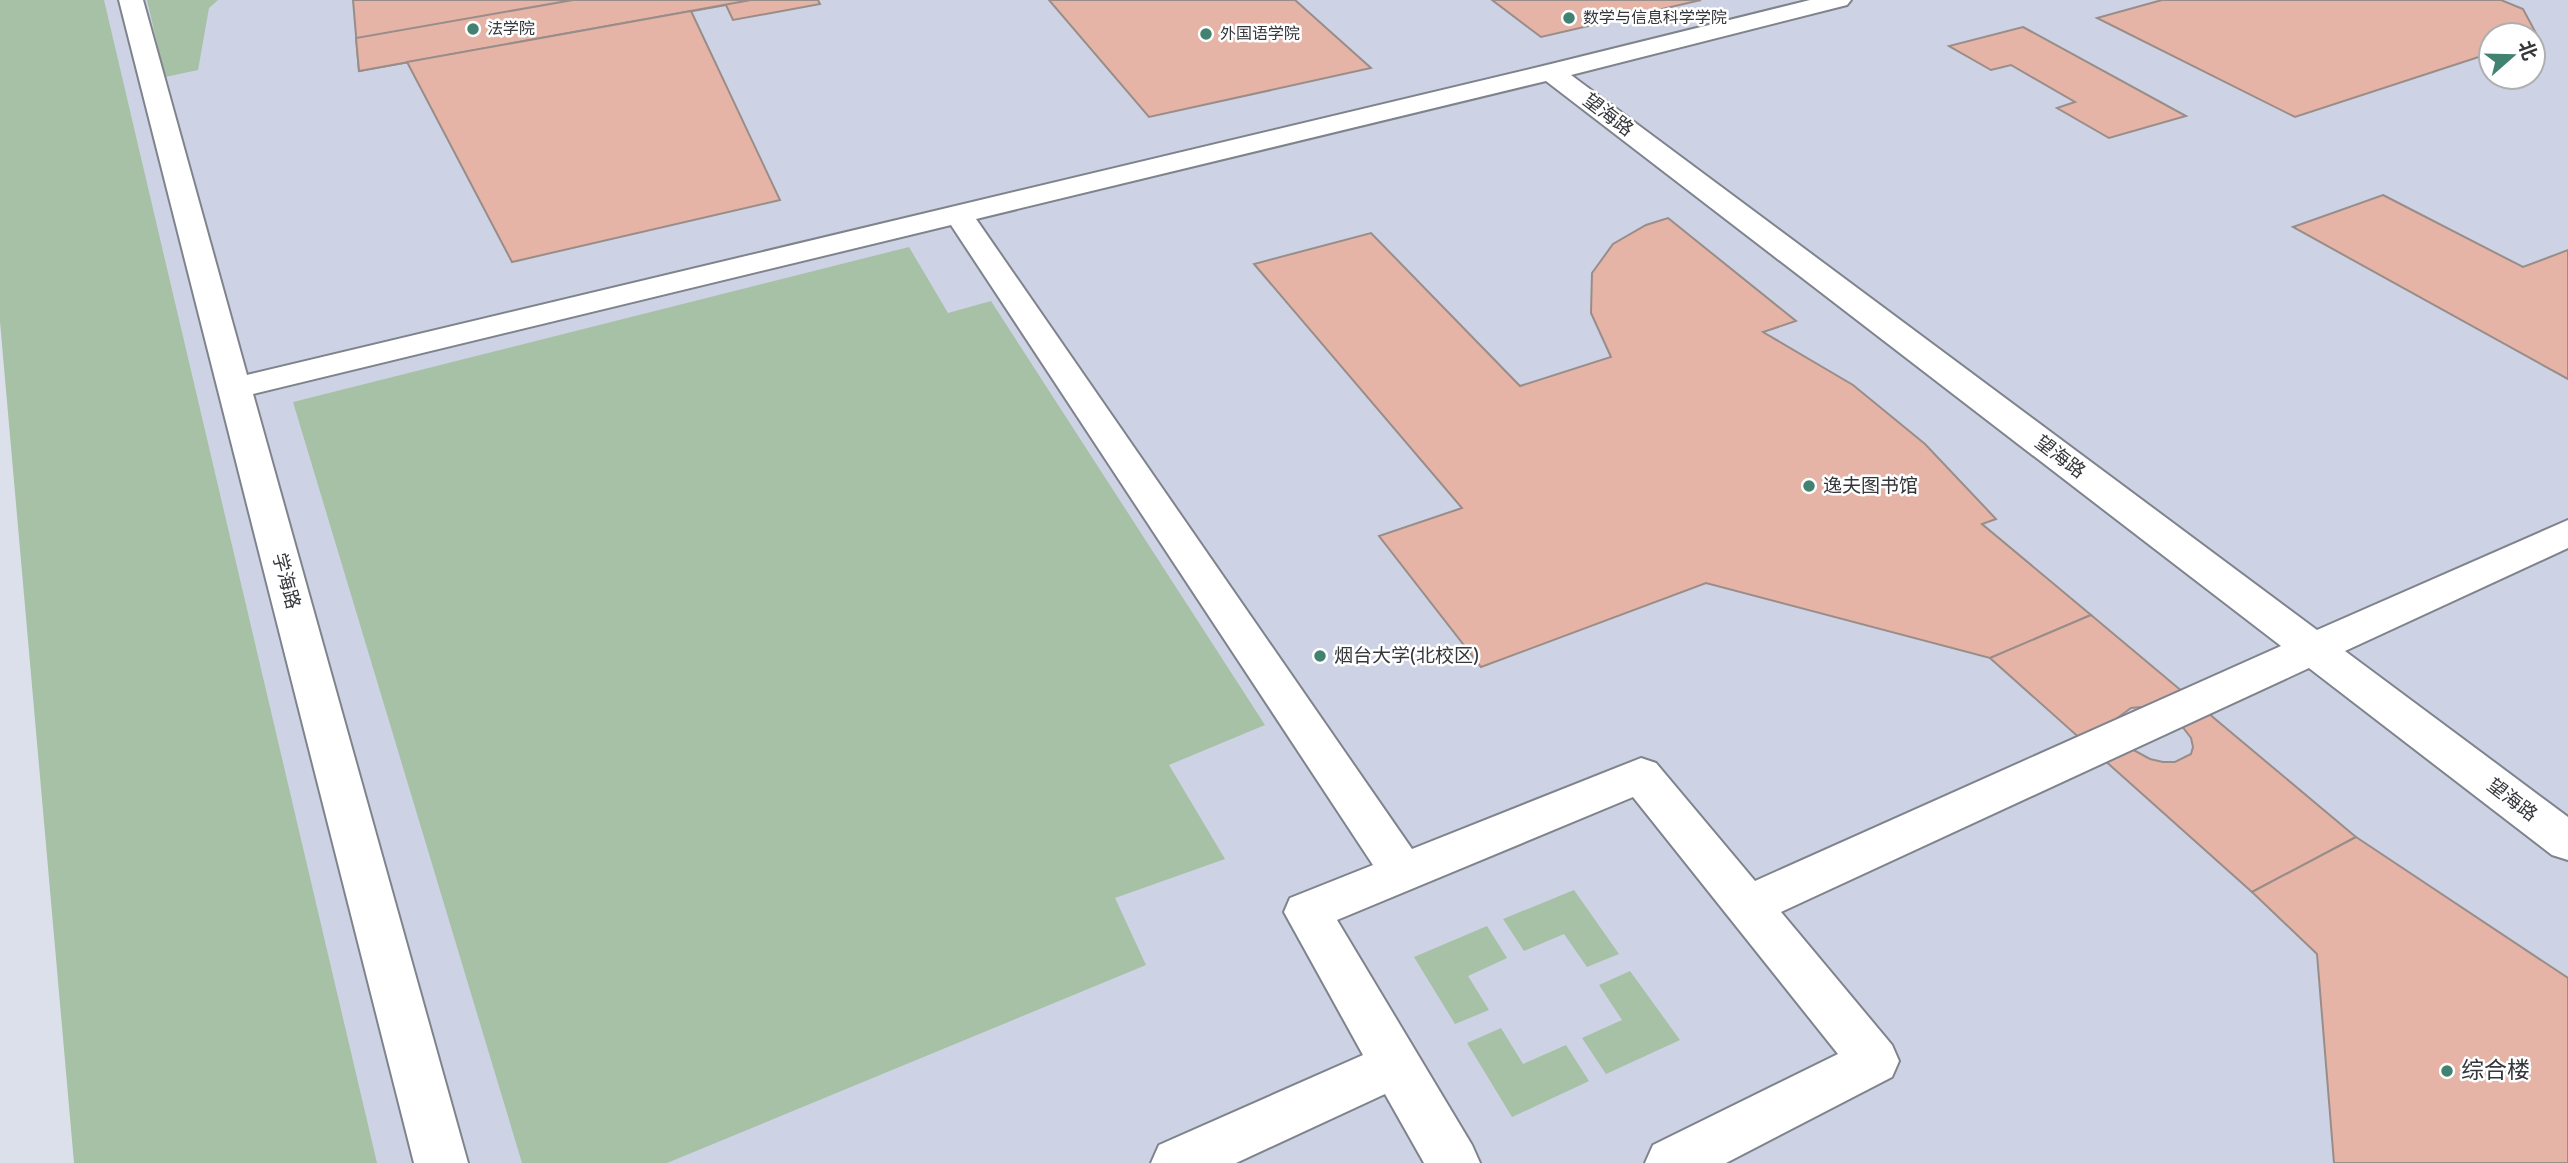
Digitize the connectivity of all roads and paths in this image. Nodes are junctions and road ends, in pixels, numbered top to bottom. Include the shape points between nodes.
1 (131, 0) edge
2 (1834, 1) edge
3 (1551, 72) junction
4 (958, 214) junction
5 (234, 388) junction
6 (2568, 533) edge
7 (2314, 650) junction
8 (2568, 842) edge
9 (1403, 872) junction
10 (1748, 906) junction
11 (1396, 1065) junction
12 (441, 1163) edge
13 (1178, 1163) edge
14 (1453, 1163) edge
15 (1672, 1163) edge

1 - 5 street, 学海路
2 - 3 street
3 - 4 street
3 - 7 street, 望海路
4 - 5 street
4 - 9 street
5 - 12 street, 学海路
6 - 7 street
7 - 8 street, 望海路
7 - 10 street
9 - 10 street via 1641,775
9 - 11 street via 1307,912
10 - 15 street via 1874,1061
11 - 13 street
11 - 14 street

